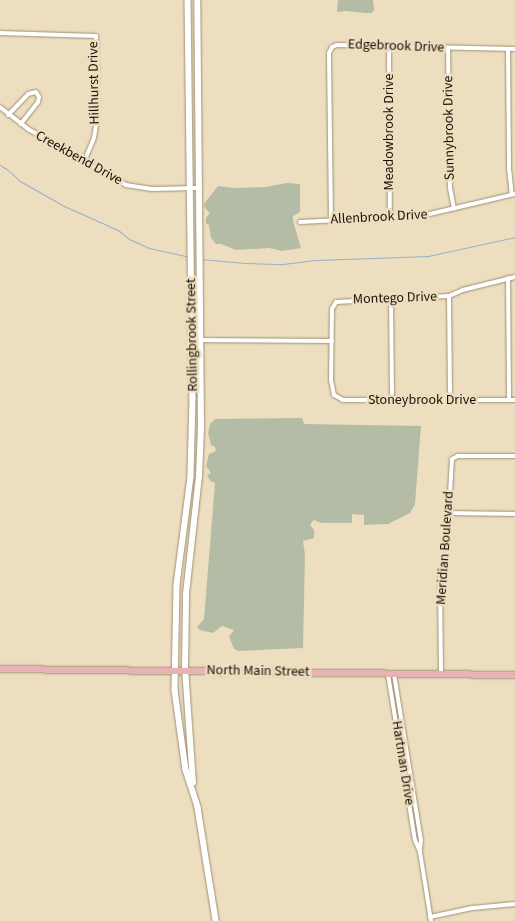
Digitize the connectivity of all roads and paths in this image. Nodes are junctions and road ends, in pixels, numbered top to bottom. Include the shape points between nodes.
1 (188, 0) edge
2 (197, 0) edge
3 (0, 33) edge
4 (189, 46) junction
5 (197, 46) junction
6 (389, 46) junction
7 (448, 48) junction
8 (508, 49) junction
9 (515, 49) edge
10 (0, 107) edge
11 (8, 115) junction
12 (190, 118) junction
13 (198, 118) junction
14 (20, 124) junction
15 (84, 162) junction
16 (190, 188) junction
17 (198, 188) junction
18 (514, 194) edge
19 (454, 209) junction
20 (390, 218) junction
21 (331, 220) junction
22 (300, 222) dead end
23 (515, 277) edge
24 (508, 278) junction
25 (449, 296) junction
26 (391, 299) junction
27 (196, 340) junction
28 (332, 341) junction
29 (392, 399) junction
30 (450, 400) junction
31 (509, 400) junction
32 (515, 400) edge
33 (515, 456) edge
34 (448, 513) junction
35 (515, 514) edge
36 (0, 669) edge
37 (174, 669) junction
38 (185, 670) junction
39 (391, 674) junction
40 (440, 674) junction
41 (515, 675) edge
42 (405, 738) junction
43 (398, 739) junction
44 (192, 788) junction
45 (414, 796) junction
46 (408, 797) junction
47 (420, 852) junction
48 (515, 904) edge
49 (431, 919) edge
50 (216, 921) edge

1 - 4 main road, Rollingbrook Street
2 - 5 main road, Rollingbrook Street
3 - 15 street, Hillhurst Drive via 96,36 97,119 94,138
4 - 5 main road
4 - 12 main road, Rollingbrook Street
5 - 13 main road, Rollingbrook Street
6 - 7 street, Edgebrook Drive
6 - 20 street, Meadowbrook Drive
6 - 21 street, Edgebrook Drive via 337,45 329,53
7 - 8 street, Edgebrook Drive
7 - 19 street, Sunnybrook Drive via 450,188
8 - 9 street, Edgebrook Drive
8 - 18 street via 509,168
10 - 11 street, Creekbend Drive
11 - 14 street, Creekbend Drive
11 - 14 street, Creekbend Drive via 28,94 36,92 38,102
12 - 13 main road
12 - 16 main road, Rollingbrook Street
13 - 17 main road, Rollingbrook Street
14 - 15 street, Creekbend Drive
15 - 16 street, Creekbend Drive via 126,185 152,189
16 - 17 street, Creekbend Drive
16 - 27 main road, Rollingbrook Street
17 - 27 main road, Rollingbrook Street
18 - 19 street, Allenbrook Drive
19 - 20 street, Allenbrook Drive
20 - 21 street, Allenbrook Drive
21 - 22 street, Allenbrook Drive
23 - 24 street, Montego Drive
24 - 25 street, Montego Drive
24 - 31 street
25 - 26 street, Montego Drive
25 - 30 street
26 - 28 street, Montego Drive via 336,302
26 - 29 street
27 - 28 street
27 - 37 main road, Rollingbrook Street via 191,477 177,585
27 - 38 main road, Rollingbrook Street via 199,477 189,558
28 - 29 street, Stoneybrook Drive via 332,392 343,400
29 - 30 street, Stoneybrook Drive
30 - 31 street, Stoneybrook Drive
31 - 32 street, Stoneybrook Drive
33 - 34 street, Meridian Boulevard via 458,456 452,459
34 - 35 street
34 - 40 street, Meridian Boulevard via 446,560 440,578
36 - 37 main road, North Main Street
37 - 38 main road, North Main Street
37 - 44 main road, Rollingbrook Street via 186,770
38 - 39 main road, North Main Street
38 - 44 main road, Rollingbrook Street
39 - 40 main road, North Main Street
39 - 42 street, Hartman Drive
39 - 43 street, Hartman Drive
40 - 41 main road, North Main Street
42 - 43 street
42 - 45 street, Hartman Drive
43 - 46 street, Hartman Drive
44 - 50 main road
45 - 46 street
45 - 47 street, Hartman Drive
46 - 47 street, Hartman Drive
47 - 49 street, Hartman Drive
48 - 49 street via 479,907

